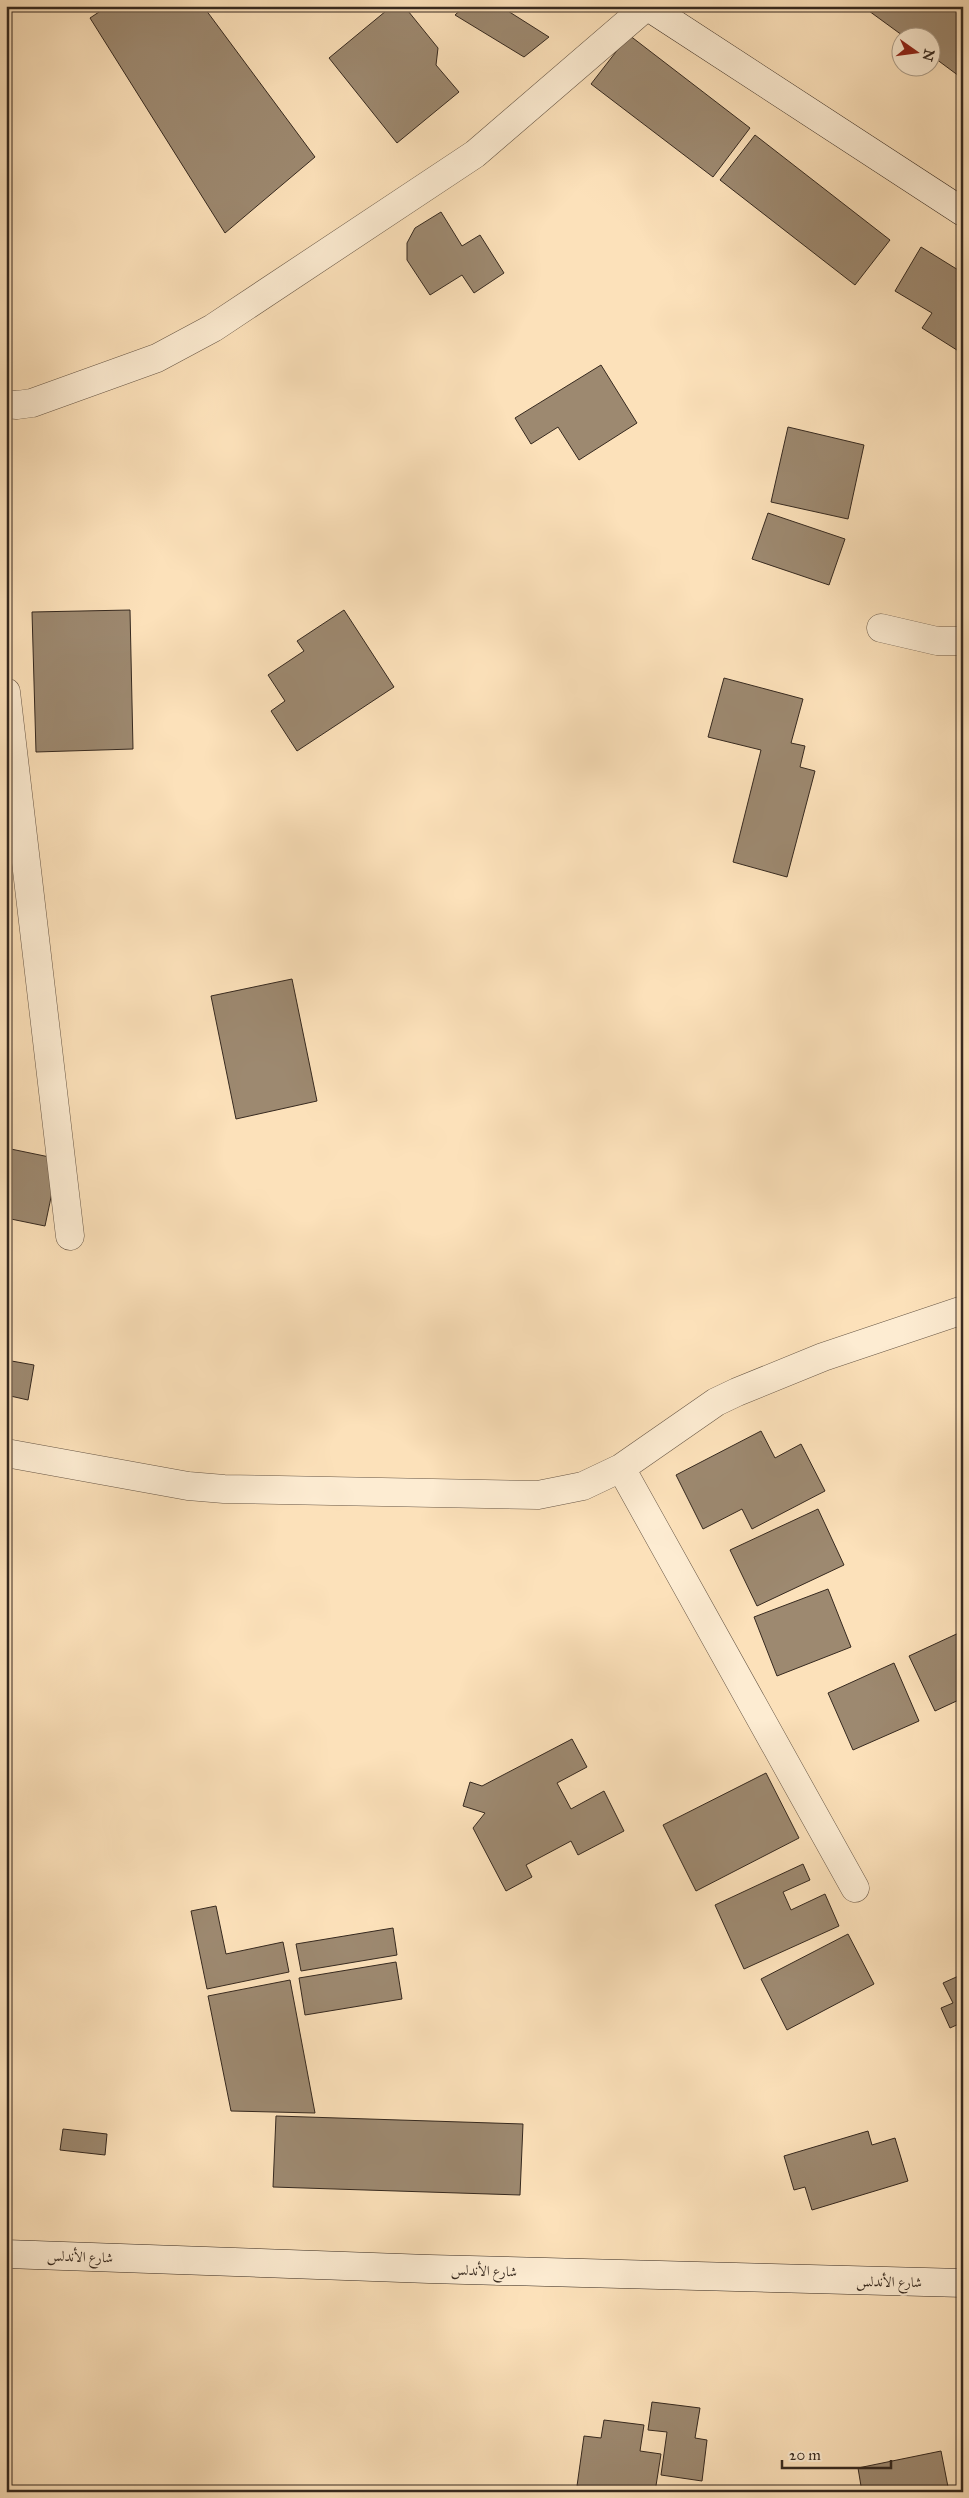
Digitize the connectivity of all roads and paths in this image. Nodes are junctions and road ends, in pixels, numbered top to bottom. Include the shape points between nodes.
1 (647, 6) edge
2 (963, 212) edge
3 (6, 404) edge
4 (881, 628) dead end
5 (963, 641) edge
6 (6, 692) edge
7 (70, 1236) dead end
8 (963, 1310) edge
9 (6, 1453) edge
10 (621, 1468) junction
11 (855, 1888) dead end
12 (6, 2254) edge
13 (963, 2283) edge

1 - 2 street
1 - 3 street via 475,154 213,328 157,358 32,403
4 - 5 street via 937,641
6 - 7 street
8 - 10 street via 832,1354 737,1392 716,1402
9 - 10 street via 224,1490 538,1495 583,1486
10 - 11 street
12 - 13 street, شارع الأندلس

